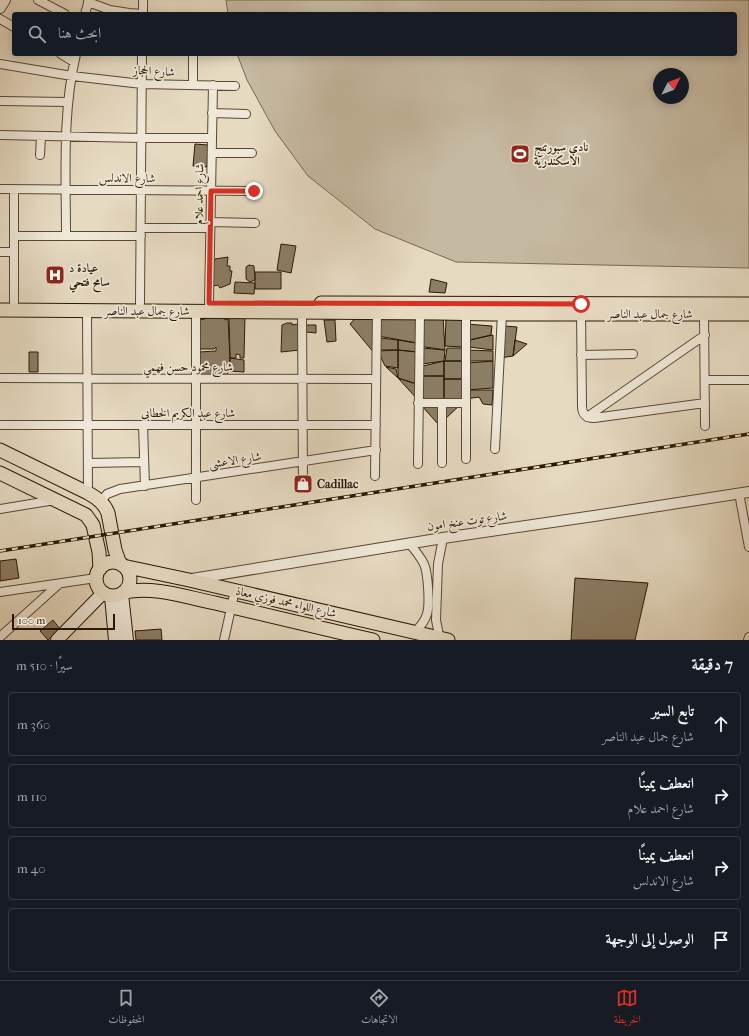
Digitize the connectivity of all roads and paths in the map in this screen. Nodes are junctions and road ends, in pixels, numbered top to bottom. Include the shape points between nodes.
1 (5, 0) edge
2 (38, 0) edge
3 (143, 0) edge
4 (88, 1) edge
5 (0, 8) edge
6 (61, 12) edge
7 (85, 12) edge
8 (123, 12) edge
9 (143, 12) edge
10 (0, 19) edge
11 (12, 26) edge
12 (142, 56) edge
13 (193, 56) edge
14 (75, 58) edge
15 (0, 64) edge
16 (72, 76) junction
17 (142, 84) junction
18 (193, 85) junction
19 (213, 85) junction
20 (236, 86) dead end
21 (0, 101) edge
22 (68, 102) junction
23 (212, 113) junction
24 (246, 114) dead end
25 (0, 136) edge
26 (41, 136) junction
27 (66, 136) junction
28 (142, 138) junction
29 (212, 138) junction
30 (212, 153) junction
31 (252, 153) dead end
32 (40, 155) dead end
33 (0, 189) edge
34 (14, 189) junction
35 (66, 189) junction
36 (141, 190) junction
37 (211, 191) junction
38 (254, 191) dead end
39 (255, 222) dead end
40 (210, 225) junction
41 (141, 232) junction
42 (14, 236) junction
43 (66, 236) junction
44 (0, 252) edge
45 (14, 252) junction
46 (0, 302) edge
47 (14, 302) junction
48 (140, 303) junction
49 (209, 303) junction
50 (749, 304) edge
51 (438, 308) junction
52 (581, 309) junction
53 (0, 310) edge
54 (87, 311) junction
55 (196, 312) junction
56 (302, 312) junction
57 (377, 312) junction
58 (420, 313) junction
59 (466, 314) junction
60 (502, 314) junction
61 (704, 314) junction
62 (749, 314) edge
63 (705, 335) junction
64 (633, 354) dead end
65 (581, 355) junction
66 (0, 378) edge
67 (87, 378) junction
68 (196, 379) junction
69 (302, 379) junction
70 (376, 379) junction
71 (705, 380) junction
72 (749, 380) edge
73 (418, 403) junction
74 (442, 403) junction
75 (466, 403) junction
76 (705, 403) junction
77 (586, 416) junction
78 (0, 425) edge
79 (88, 425) junction
80 (143, 425) junction
81 (196, 425) junction
82 (302, 425) junction
83 (376, 425) junction
84 (705, 426) dead end
85 (0, 450) edge
86 (376, 450) junction
87 (495, 450) dead end
88 (466, 458) dead end
89 (144, 462) junction
90 (302, 462) junction
91 (88, 463) junction
92 (442, 463) dead end
93 (418, 464) dead end
94 (0, 473) edge
95 (375, 476) dead end
96 (196, 478) junction
97 (303, 484) dead end
98 (145, 486) junction
99 (88, 493) junction
100 (744, 493) edge
101 (56, 500) junction
102 (196, 500) dead end
103 (101, 501) junction
104 (0, 509) edge
105 (443, 538) junction
106 (410, 543) junction
107 (749, 547) edge
108 (121, 565) junction
109 (98, 574) junction
110 (189, 580) junction
111 (59, 584) junction
112 (235, 590) junction
113 (0, 592) edge
114 (115, 594) junction
115 (231, 607) junction
116 (415, 632) junction
117 (1, 635) edge
118 (443, 639) edge
119 (57, 640) edge
120 (115, 640) edge
121 (127, 640) edge
122 (224, 640) edge
123 (373, 640) edge

1 - 5 street
2 - 6 street
3 - 9 street
4 - 7 street
4 - 8 street
10 - 11 street
12 - 17 street
13 - 18 street
14 - 16 street
15 - 16 street, شارع الحجاز
16 - 17 street, شارع الحجاز
16 - 22 street
17 - 18 street, شارع الحجاز
17 - 28 street
18 - 19 street, شارع الحجاز
19 - 20 street, شارع الحجاز
19 - 23 street, شارع احمد علام
21 - 22 street
22 - 27 street
23 - 24 street
23 - 29 street, شارع احمد علام
25 - 26 street
26 - 27 street
26 - 32 street
27 - 28 street
27 - 35 street
28 - 29 street
28 - 36 street
29 - 30 street, شارع احمد علام
30 - 31 street
30 - 37 street, شارع احمد علام
33 - 34 street, شارع الاندلس
34 - 35 street, شارع الاندلس
34 - 42 street
35 - 36 street, شارع الاندلس
35 - 43 street
36 - 37 street, شارع الاندلس
36 - 41 street
37 - 38 street, شارع الاندلس
37 - 40 street, شارع احمد علام
39 - 40 street
40 - 41 street
40 - 49 street, شارع احمد علام
41 - 43 street
41 - 48 street
42 - 43 street
42 - 45 street
44 - 45 street
45 - 47 street
46 - 47 main road, شارع جمال عبد الناصر
47 - 48 main road, شارع جمال عبد الناصر
48 - 49 main road, شارع جمال عبد الناصر
49 - 51 main road, شارع جمال عبد الناصر
50 - 52 main road, شارع جمال عبد الناصر
51 - 52 main road, شارع جمال عبد الناصر
51 - 58 main road, شارع جمال عبد الناصر
51 - 59 main road, شارع جمال عبد الناصر
52 - 60 main road, شارع جمال عبد الناصر
52 - 61 main road, شارع جمال عبد الناصر
52 - 65 street
53 - 54 main road, شارع جمال عبد الناصر
54 - 55 main road, شارع جمال عبد الناصر
54 - 67 street
55 - 56 main road, شارع جمال عبد الناصر
55 - 68 street
56 - 57 main road, شارع جمال عبد الناصر
56 - 69 street
57 - 58 main road, شارع جمال عبد الناصر
57 - 70 street
58 - 73 street
59 - 60 main road, شارع جمال عبد الناصر
59 - 75 street
60 - 87 street
61 - 62 main road, شارع جمال عبد الناصر
61 - 63 street
63 - 71 street
63 - 77 street
64 - 65 street
65 - 77 street via 582,411
66 - 67 street, شارع محمود حسن فهمي
67 - 68 street, شارع محمود حسن فهمي
67 - 79 street
68 - 69 street, شارع محمود حسن فهمي
68 - 81 street
69 - 70 street, شارع محمود حسن فهمي
69 - 82 street
70 - 83 street
71 - 72 street
71 - 76 street
73 - 74 street
73 - 93 street
74 - 75 street
74 - 92 street
75 - 88 street
76 - 77 street via 594,418
76 - 84 street
78 - 79 street, شارع عبد الكريم الخطابى
79 - 80 street, شارع عبد الكريم الخطابى
79 - 91 street
80 - 81 street, شارع عبد الكريم الخطابى
80 - 89 street
81 - 82 street, شارع عبد الكريم الخطابى
81 - 96 street
82 - 83 street, شارع عبد الكريم الخطابى
82 - 90 street
83 - 86 street
85 - 99 main road
86 - 90 street, شارع الاعشى
86 - 95 street
89 - 91 street
89 - 98 street
90 - 96 street, شارع الاعشى
90 - 97 street
91 - 99 street
94 - 101 main road
96 - 98 street, شارع الاعشى
96 - 102 street
98 - 103 street, شارع الاعشى via 115,490
99 - 103 main road
100 - 105 street, شارع توت عنخ امون
100 - 107 street
101 - 104 street
101 - 109 main road via 89,518 99,552
103 - 108 main road via 108,513 115,550
105 - 106 street, شارع توت عنخ امون
105 - 118 street via 438,564 436,626
106 - 110 street, شارع توت عنخ امون
106 - 116 street via 420,556 427,572 427,615 421,627
108 - 109 main road via 105,564
108 - 110 main road, شارع اللواء محمد فوزي معاذ
108 - 114 main road via 129,578 128,586
109 - 111 street
109 - 114 main road via 98,586
110 - 112 main road, شارع اللواء محمد فوزي معاذ
111 - 113 street
111 - 117 street
112 - 115 street
112 - 116 main road, شارع اللواء محمد فوزي معاذ
114 - 115 main road, شارع اللواء محمد فوزي معاذ via 155,590
114 - 119 main road
114 - 120 main road
114 - 121 main road
115 - 122 street
115 - 123 main road, شارع اللواء محمد فوزي معاذ
116 - 118 main road, شارع اللواء محمد فوزي معاذ

